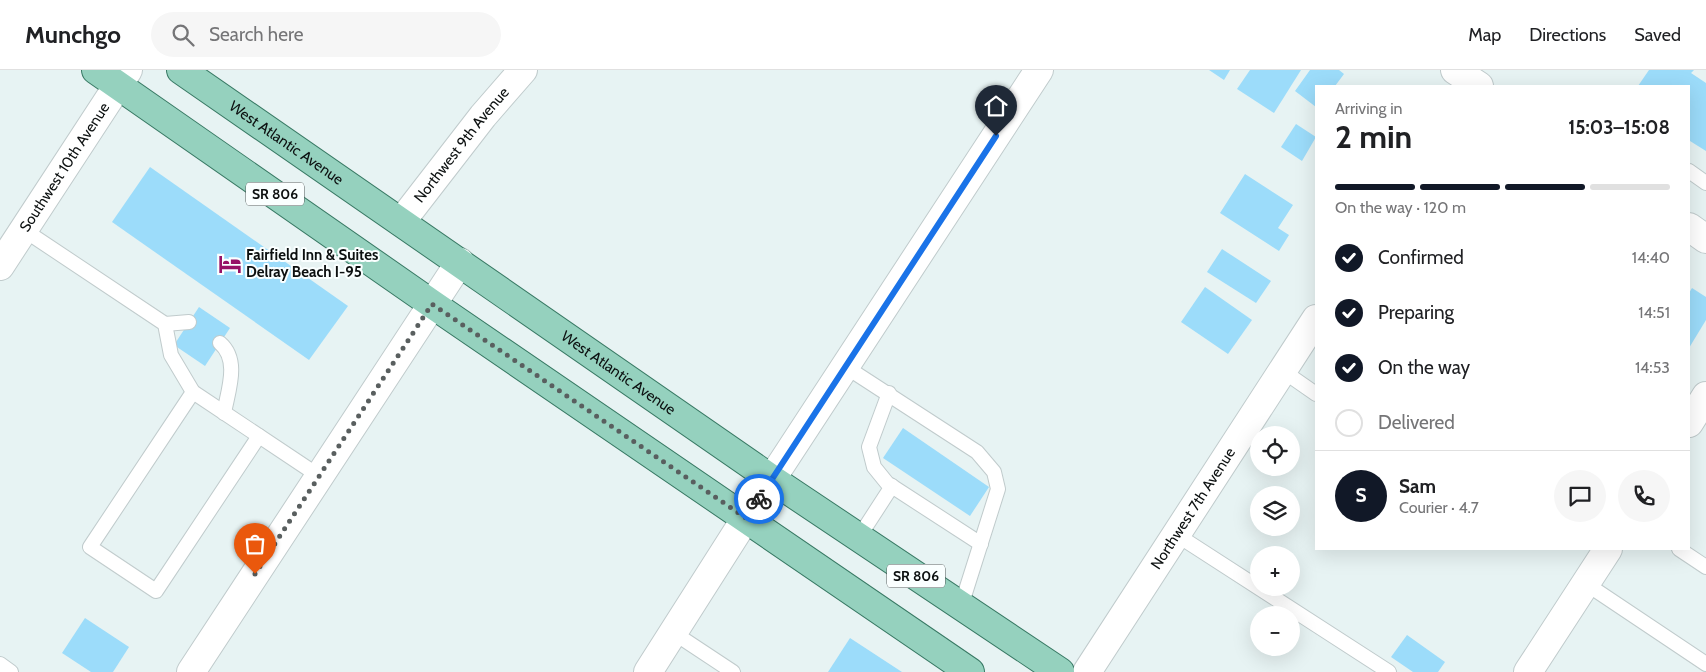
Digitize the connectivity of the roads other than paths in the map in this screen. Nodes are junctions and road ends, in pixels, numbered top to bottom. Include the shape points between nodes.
1 (181, 70) edge
2 (523, 70) edge
3 (1039, 70) edge
4 (114, 75) edge
5 (1690, 172) edge
6 (1706, 183) edge
7 (402, 222) junction
8 (1690, 228) edge
9 (24, 230) junction
10 (1706, 239) edge
11 (460, 262) junction
12 (0, 266) edge
13 (432, 304) junction
14 (1315, 321) edge
15 (189, 322) dead end
16 (165, 324) junction
17 (220, 343) dead end
18 (846, 367) junction
19 (1283, 372) junction
20 (193, 392) junction
21 (889, 393) junction
22 (1315, 393) edge
23 (1706, 396) edge
24 (224, 413) junction
25 (1690, 421) edge
26 (259, 436) junction
27 (319, 476) junction
28 (773, 480) junction
29 (892, 486) junction
30 (746, 518) junction
31 (1177, 535) junction
32 (859, 537) junction
33 (981, 544) junction
34 (1607, 550) edge
35 (1680, 550) edge
36 (1706, 567) edge
37 (1586, 583) junction
38 (961, 606) junction
39 (674, 633) junction
40 (0, 664) edge
41 (1706, 664) edge
42 (11, 672) edge
43 (191, 672) edge
44 (648, 672) edge
45 (733, 672) edge
46 (970, 672) edge
47 (1060, 672) edge
48 (1087, 672) edge
49 (1389, 672) edge
50 (1528, 672) edge

1 - 7 main road, West Atlantic Avenue / SR 806
2 - 7 street, Northwest 9th Avenue via 483,116
3 - 18 street
4 - 9 street, Southwest 10th Avenue
4 - 13 main road, SR 806
5 - 6 lane
7 - 11 main road, West Atlantic Avenue / SR 806
8 - 10 street
9 - 12 street, Southwest 10th Avenue
9 - 16 lane
11 - 13 street
11 - 28 main road, West Atlantic Avenue / SR 806
13 - 27 street
13 - 30 main road, SR 806
14 - 19 street, Northwest 7th Avenue
15 - 16 lane
16 - 20 lane via 171,354
17 - 24 lane via 228,350 232,364
18 - 21 lane
18 - 28 street
19 - 22 lane
19 - 31 street, Northwest 7th Avenue
20 - 24 lane
20 - 26 lane via 90,548 156,591
21 - 29 lane via 869,446 874,467
21 - 33 lane via 977,452 994,472 998,489
23 - 25 street
24 - 26 lane
26 - 27 lane
27 - 43 street
28 - 30 street
28 - 32 main road, West Atlantic Avenue / SR 806
29 - 32 lane
29 - 33 lane
30 - 39 street
30 - 46 main road, SR 806
31 - 48 street, Northwest 7th Avenue
31 - 49 lane
32 - 38 main road, West Atlantic Avenue / SR 806
33 - 38 lane
34 - 37 street
35 - 36 lane
37 - 41 lane
37 - 50 street
38 - 47 main road, West Atlantic Avenue / SR 806
39 - 44 street
39 - 45 lane
40 - 42 lane

